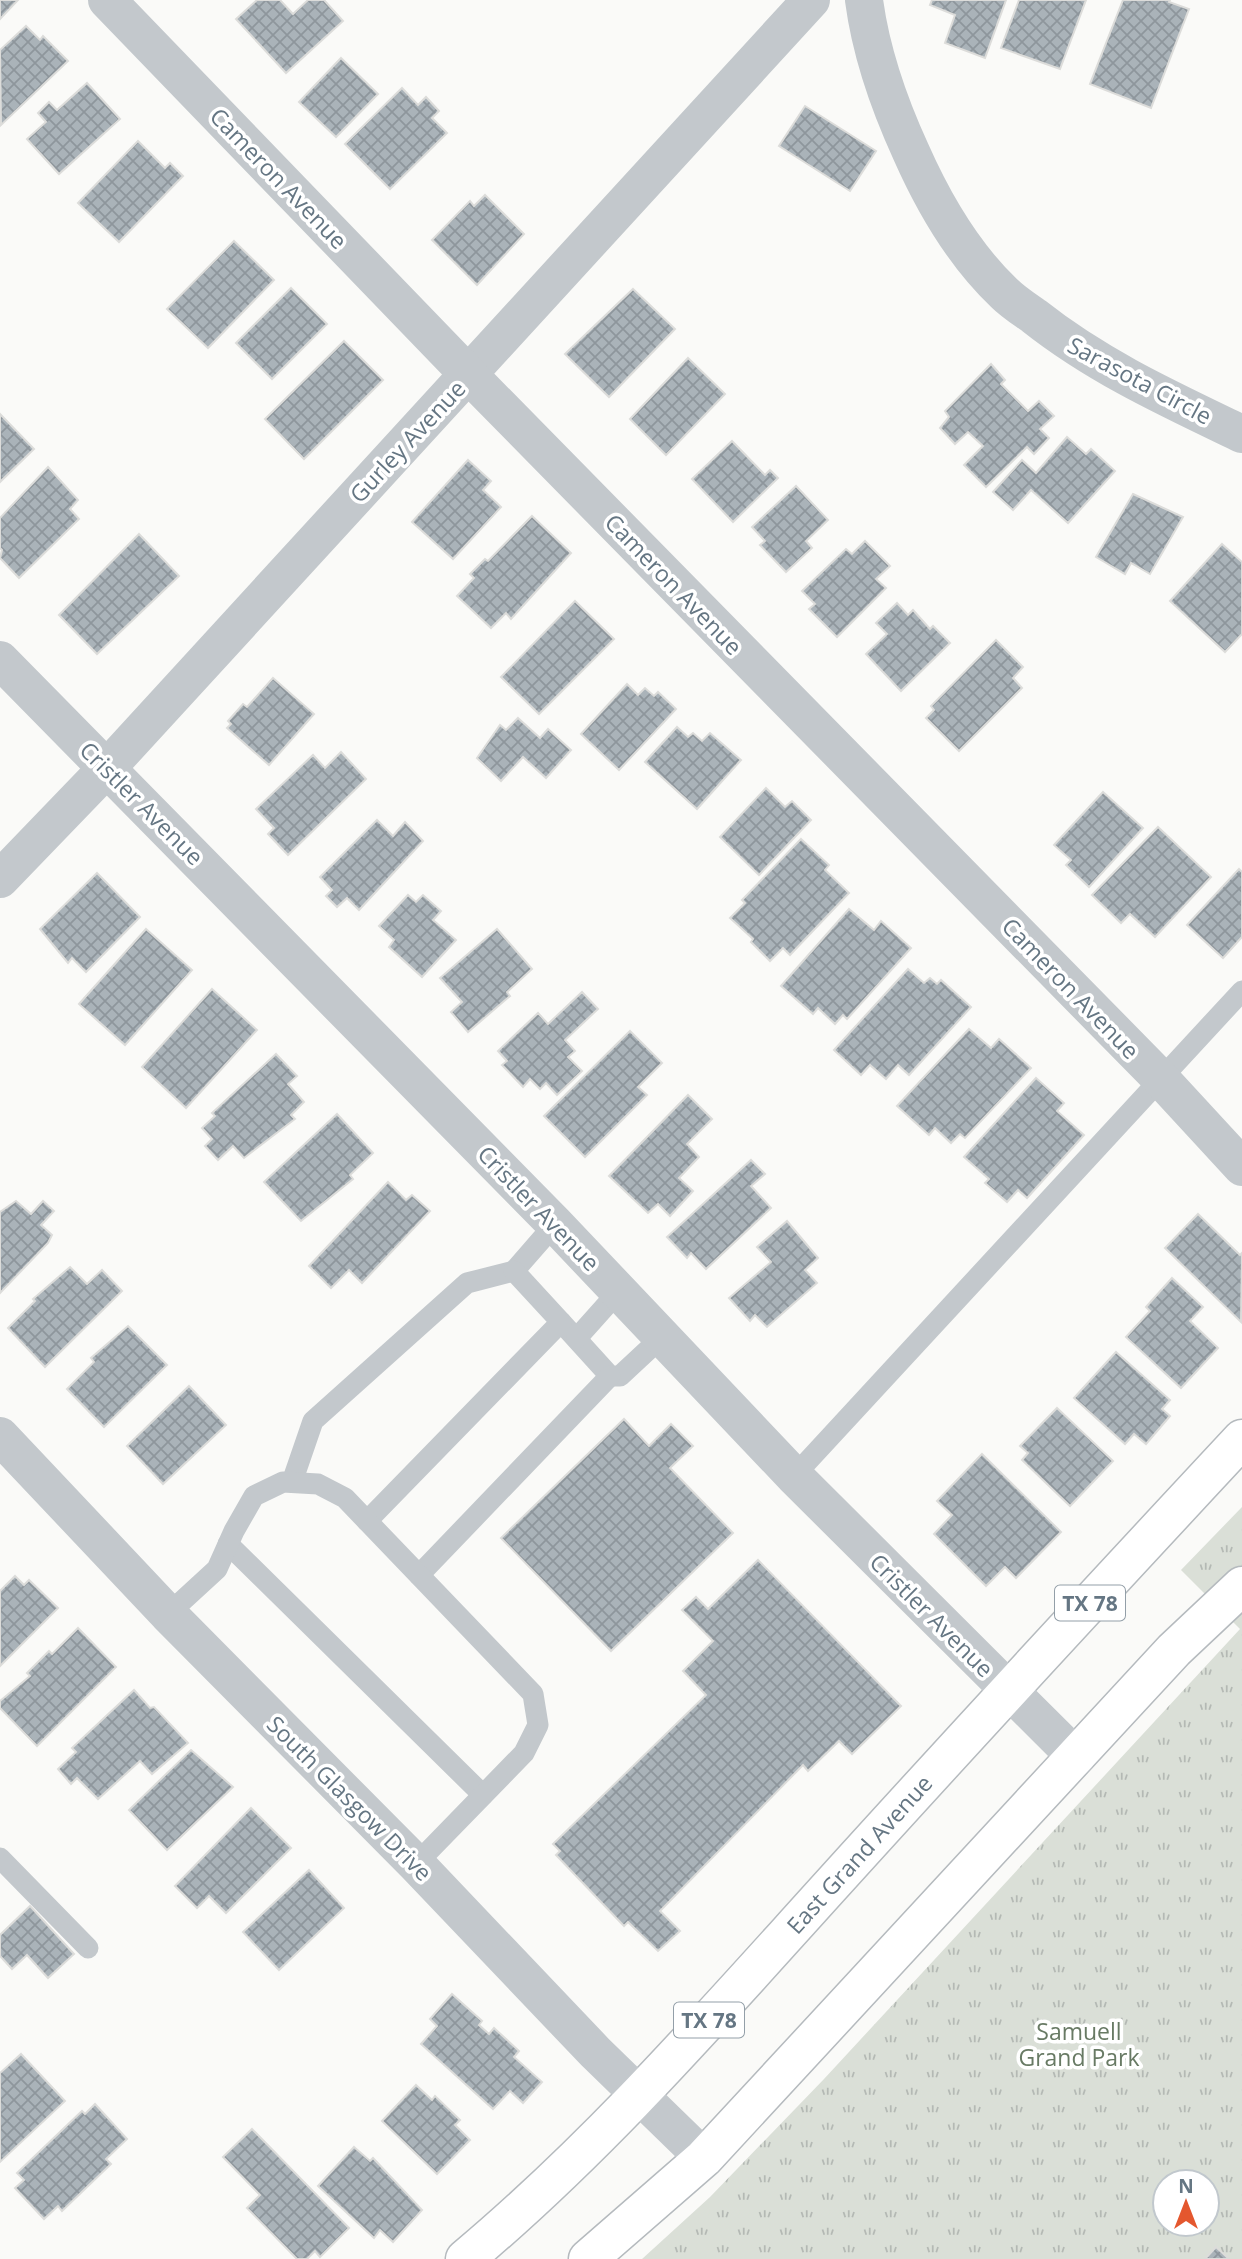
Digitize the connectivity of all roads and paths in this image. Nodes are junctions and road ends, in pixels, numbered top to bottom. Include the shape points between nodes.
1 (107, 0) edge
2 (811, 0) edge
3 (864, 0) edge
4 (468, 374) junction
5 (1242, 434) edge
6 (0, 660) edge
7 (108, 767) junction
8 (0, 879) edge
9 (1242, 991) edge
10 (1160, 1078) junction
11 (1242, 1167) edge
12 (555, 1224) junction
13 (514, 1271) junction
14 (619, 1291) junction
15 (561, 1322) junction
16 (663, 1336) junction
17 (577, 1338) junction
18 (610, 1376) junction
19 (0, 1436) edge
20 (1242, 1439) edge
21 (794, 1476) junction
22 (292, 1482) junction
23 (368, 1521) junction
24 (228, 1544) junction
25 (419, 1575) junction
26 (1242, 1586) edge
27 (168, 1614) junction
28 (1008, 1691) junction
29 (1076, 1757) junction
30 (483, 1795) junction
31 (0, 1858) edge
32 (416, 1864) junction
33 (88, 1948) dead end
34 (640, 2095) junction
35 (704, 2158) junction
36 (465, 2259) edge
37 (588, 2259) edge

1 - 4 street, Cameron Avenue
2 - 4 street, Gurley Avenue
3 - 5 street, Sarasota Circle via 891,110 930,195 964,248 1004,294 1065,341 1134,383
4 - 7 street, Gurley Avenue
4 - 10 street, Cameron Avenue
6 - 7 street, Cristler Avenue
7 - 8 street, Gurley Avenue
7 - 12 street, Cristler Avenue
9 - 10 lane
10 - 11 street, Cameron Avenue
10 - 21 lane
12 - 13 lane
12 - 14 street, Cristler Avenue
13 - 15 lane
13 - 22 lane via 467,1283 313,1421
14 - 16 street, Cristler Avenue
14 - 17 lane
15 - 17 lane
15 - 23 lane
16 - 18 lane via 620,1376
16 - 21 street, Cristler Avenue
17 - 18 lane
18 - 25 lane
19 - 27 street, South Glasgow Drive
20 - 28 main road, East Grand Avenue / TX 78
21 - 28 street, Cristler Avenue
22 - 23 lane via 318,1484 345,1498
22 - 24 lane via 254,1496
23 - 25 lane
24 - 27 lane via 217,1569
24 - 30 lane
25 - 30 lane via 533,1693 538,1725 524,1753
26 - 29 main road via 1174,1650
27 - 32 street, South Glasgow Drive
28 - 29 street, Cristler Avenue
28 - 34 main road, East Grand Avenue / TX 78
29 - 35 main road
30 - 32 lane
31 - 33 lane
32 - 34 street, South Glasgow Drive
34 - 35 street, South Glasgow Drive
34 - 36 main road, East Grand Avenue / TX 78
35 - 37 main road

